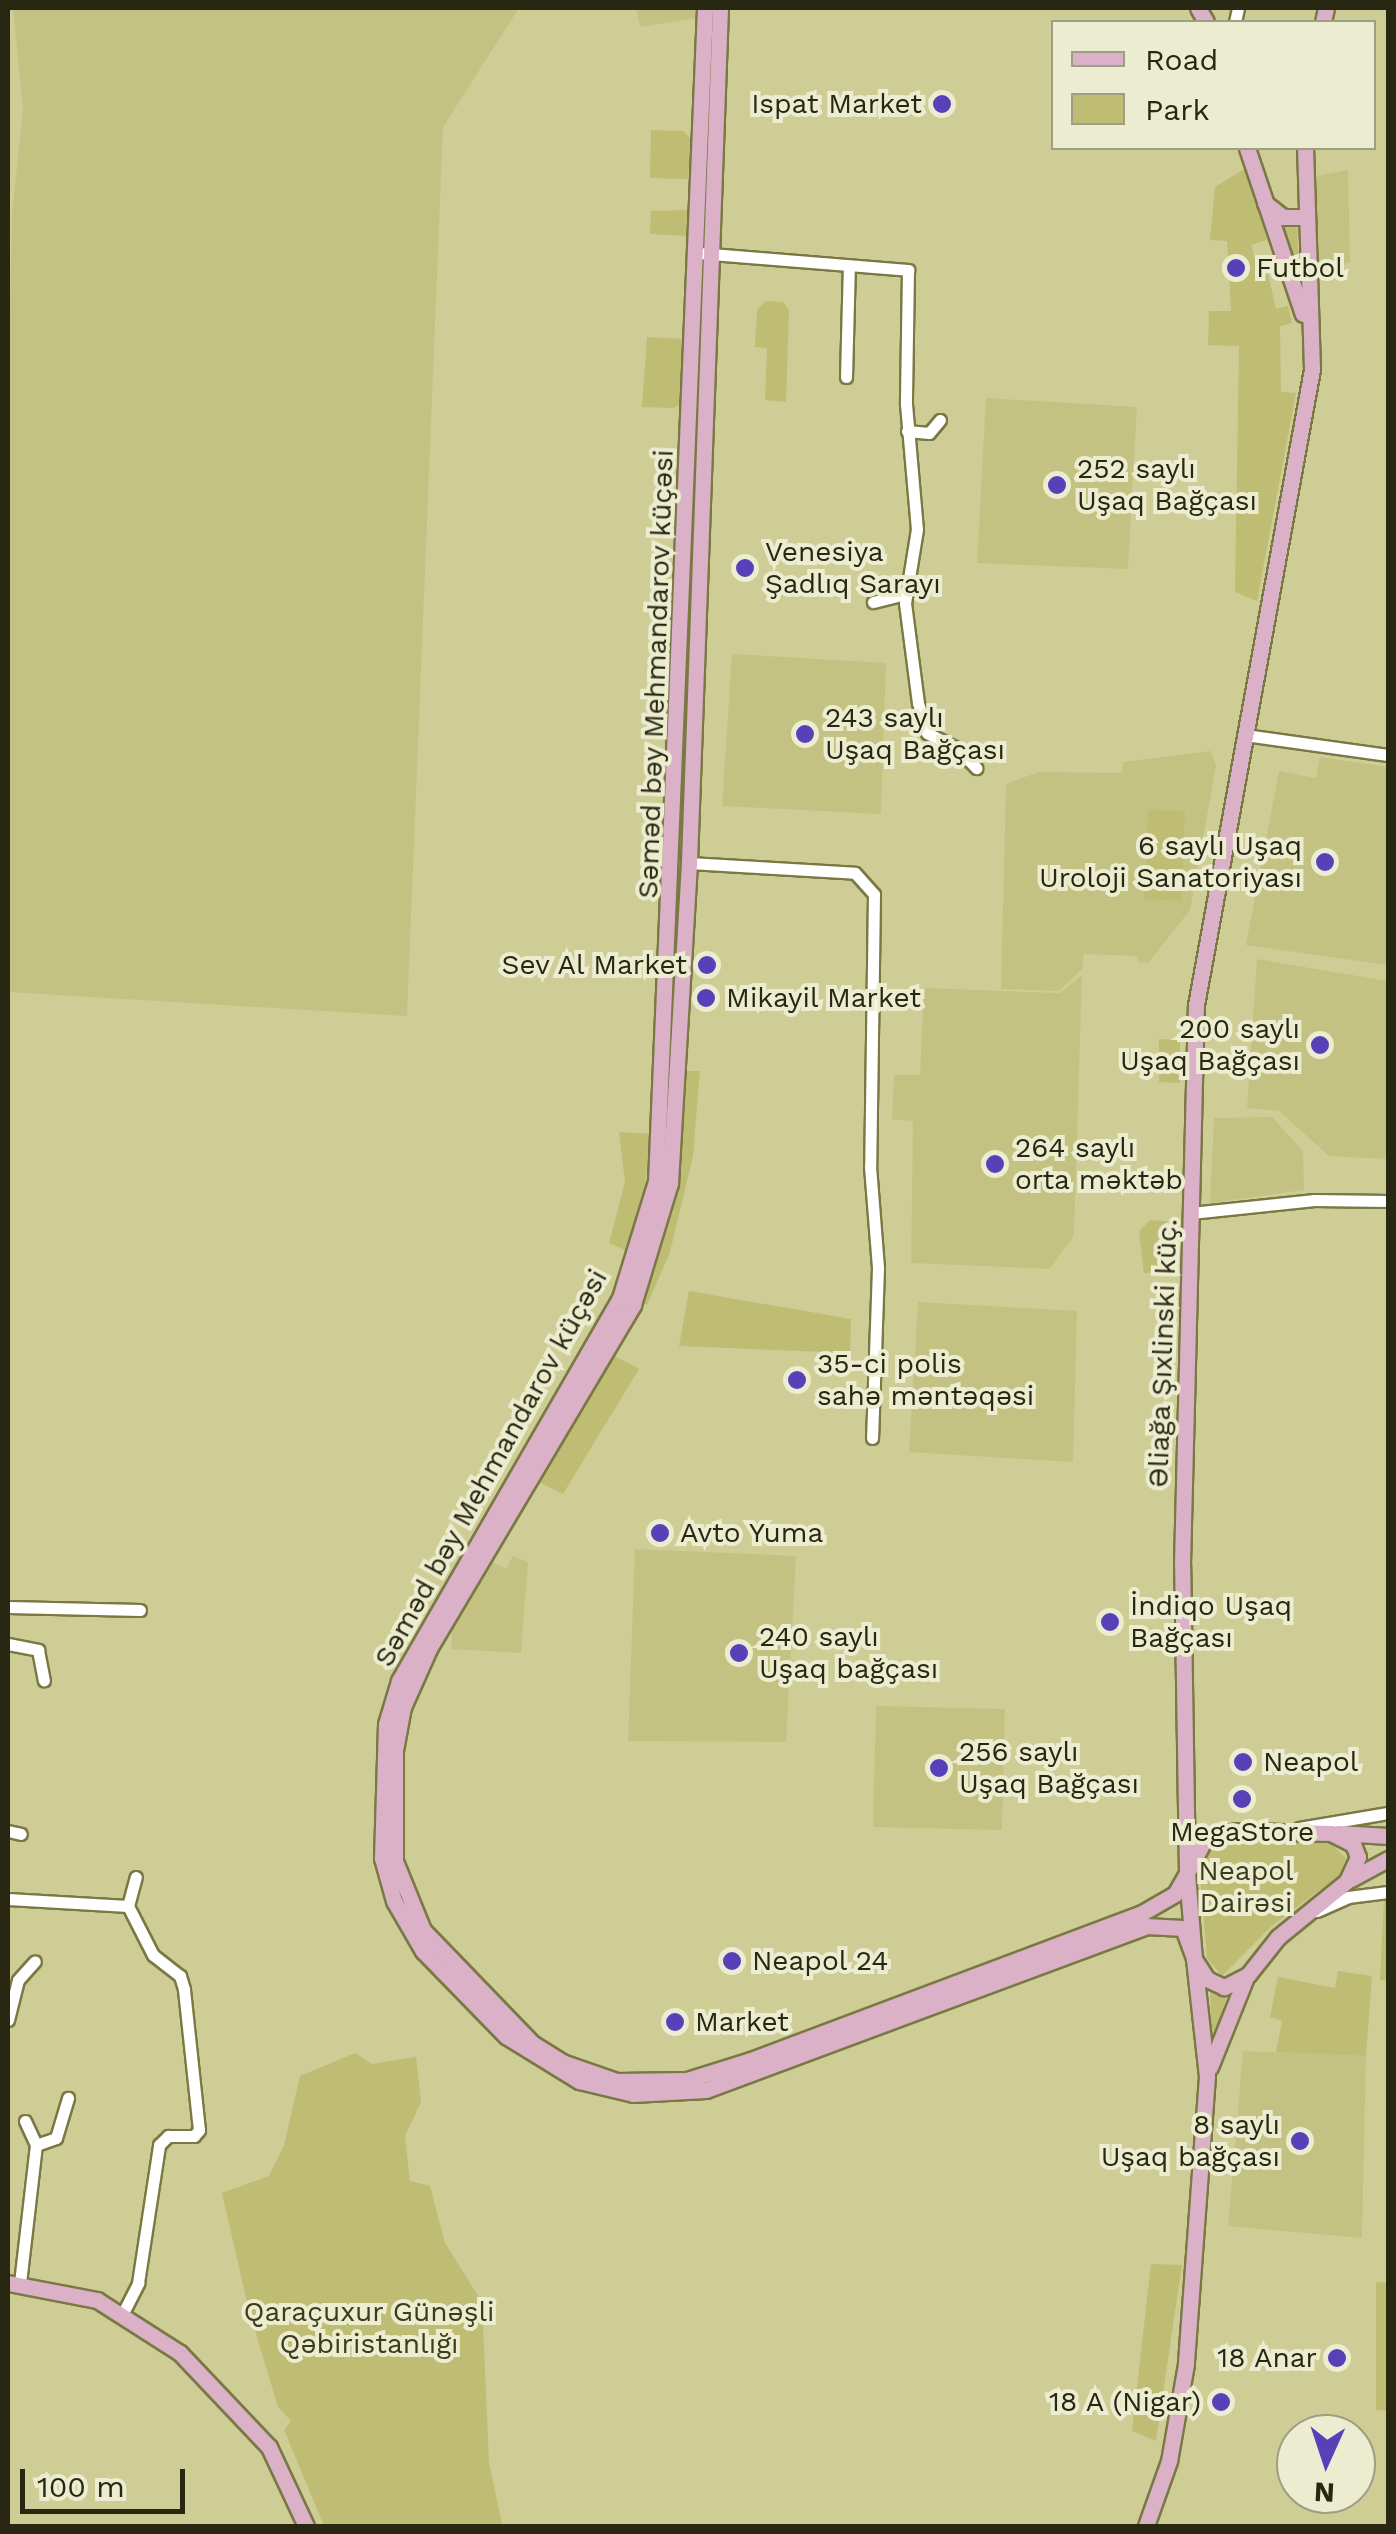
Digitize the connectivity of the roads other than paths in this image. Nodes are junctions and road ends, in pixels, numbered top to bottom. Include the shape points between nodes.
1 (705, 8) edge
2 (720, 8) edge
3 (1248, 150) edge
4 (1305, 150) edge
5 (1263, 200) junction
6 (1302, 217) junction
7 (706, 253) junction
8 (850, 266) junction
9 (1309, 330) junction
10 (846, 377) dead end
11 (940, 420) dead end
12 (907, 431) junction
13 (906, 594) junction
14 (873, 602) dead end
15 (1245, 735) junction
16 (1388, 755) edge
17 (976, 768) dead end
18 (689, 862) junction
19 (1388, 1201) edge
20 (1192, 1213) junction
21 (872, 1438) dead end
22 (8, 1607) edge
23 (140, 1610) dead end
24 (8, 1644) edge
25 (44, 1680) dead end
26 (1182, 1792) junction
27 (1388, 1813) edge
28 (1236, 1831) junction
29 (1278, 1832) junction
30 (1331, 1832) junction
31 (1388, 1836) edge
32 (1388, 1859) edge
33 (1187, 1873) junction
34 (136, 1877) dead end
35 (1347, 1881) junction
36 (1388, 1892) edge
37 (8, 1899) edge
38 (128, 1906) junction
39 (1295, 1922) junction
40 (1194, 1959) junction
41 (35, 1961) dead end
42 (1248, 1975) junction
43 (13, 1976) edge
44 (461, 1983) junction
45 (8, 2020) edge
46 (1208, 2076) junction
47 (68, 2098) dead end
48 (25, 2121) dead end
49 (36, 2145) junction
50 (14, 2283) edge
51 (123, 2314) junction
52 (306, 2526) edge
53 (1146, 2526) edge

1 - 7 main road, Səməd bəy Mehmandarov küçəsi
2 - 7 main road, Səməd bəy Mehmandarov küçəsi
3 - 5 main road
4 - 6 main road, Əliağa Şıxlinski küç.
5 - 6 main road via 1279,216
5 - 9 main road
6 - 9 main road, Əliağa Şıxlinski küç.
7 - 8 street
7 - 18 main road, Səməd bəy Mehmandarov küçəsi
7 - 44 main road, Səməd bəy Mehmandarov küçəsi via 664,1062 649,1220 620,1298 415,1648 386,1724 380,1839 388,1884 414,1937
8 - 10 street
8 - 12 street via 908,270
9 - 15 main road, Əliağa Şıxlinski küç. via 1312,369
11 - 12 street via 930,433
12 - 13 street via 917,530
13 - 14 street
13 - 17 street via 922,724
15 - 16 street
15 - 20 main road, Əliağa Şıxlinski küç. via 1198,986
18 - 21 street via 848,872 874,894 870,1166 878,1268
18 - 44 main road, Səməd bəy Mehmandarov küçəsi via 675,1138 649,1266 628,1314 429,1649 398,1726 398,1870 424,1930
19 - 20 street via 1314,1200
20 - 26 main road, Əliağa Şıxlinski küç.
22 - 23 street
24 - 25 street via 38,1650
26 - 28 main road via 1194,1821
26 - 33 main road, Əliağa Şıxlinski küç.
27 - 29 street
28 - 29 main road
28 - 33 main road, Səməd bəy Mehmandarov küçəsi via 1206,1838
29 - 30 main road
30 - 31 main road
30 - 35 main road via 1357,1850
32 - 35 main road
33 - 40 main road, Əliağa Şıxlinski küç.
33 - 44 main road, Səməd bəy Mehmandarov küçəsi via 1174,1894 1142,1913 687,2080 618,2080 562,2062
34 - 38 street
35 - 39 main road
36 - 39 street via 1348,1897
37 - 38 street
38 - 51 street via 153,1955 180,1976 199,2130 168,2136 159,2145 138,2283
39 - 42 main road
40 - 42 main road via 1213,1984 1231,1986
40 - 44 main road, Səməd bəy Mehmandarov küçəsi via 1183,1928 1146,1926 722,2084 668,2095 616,2091 558,2071 506,2036
40 - 46 main road, Əliağa Şıxlinski küç.
41 - 43 street
42 - 46 main road
43 - 45 street
46 - 53 main road via 1186,2364 1169,2461
47 - 49 street via 56,2138
48 - 49 street
49 - 50 street
50 - 51 main road via 76,2292
51 - 52 main road via 180,2353 256,2430 284,2470

